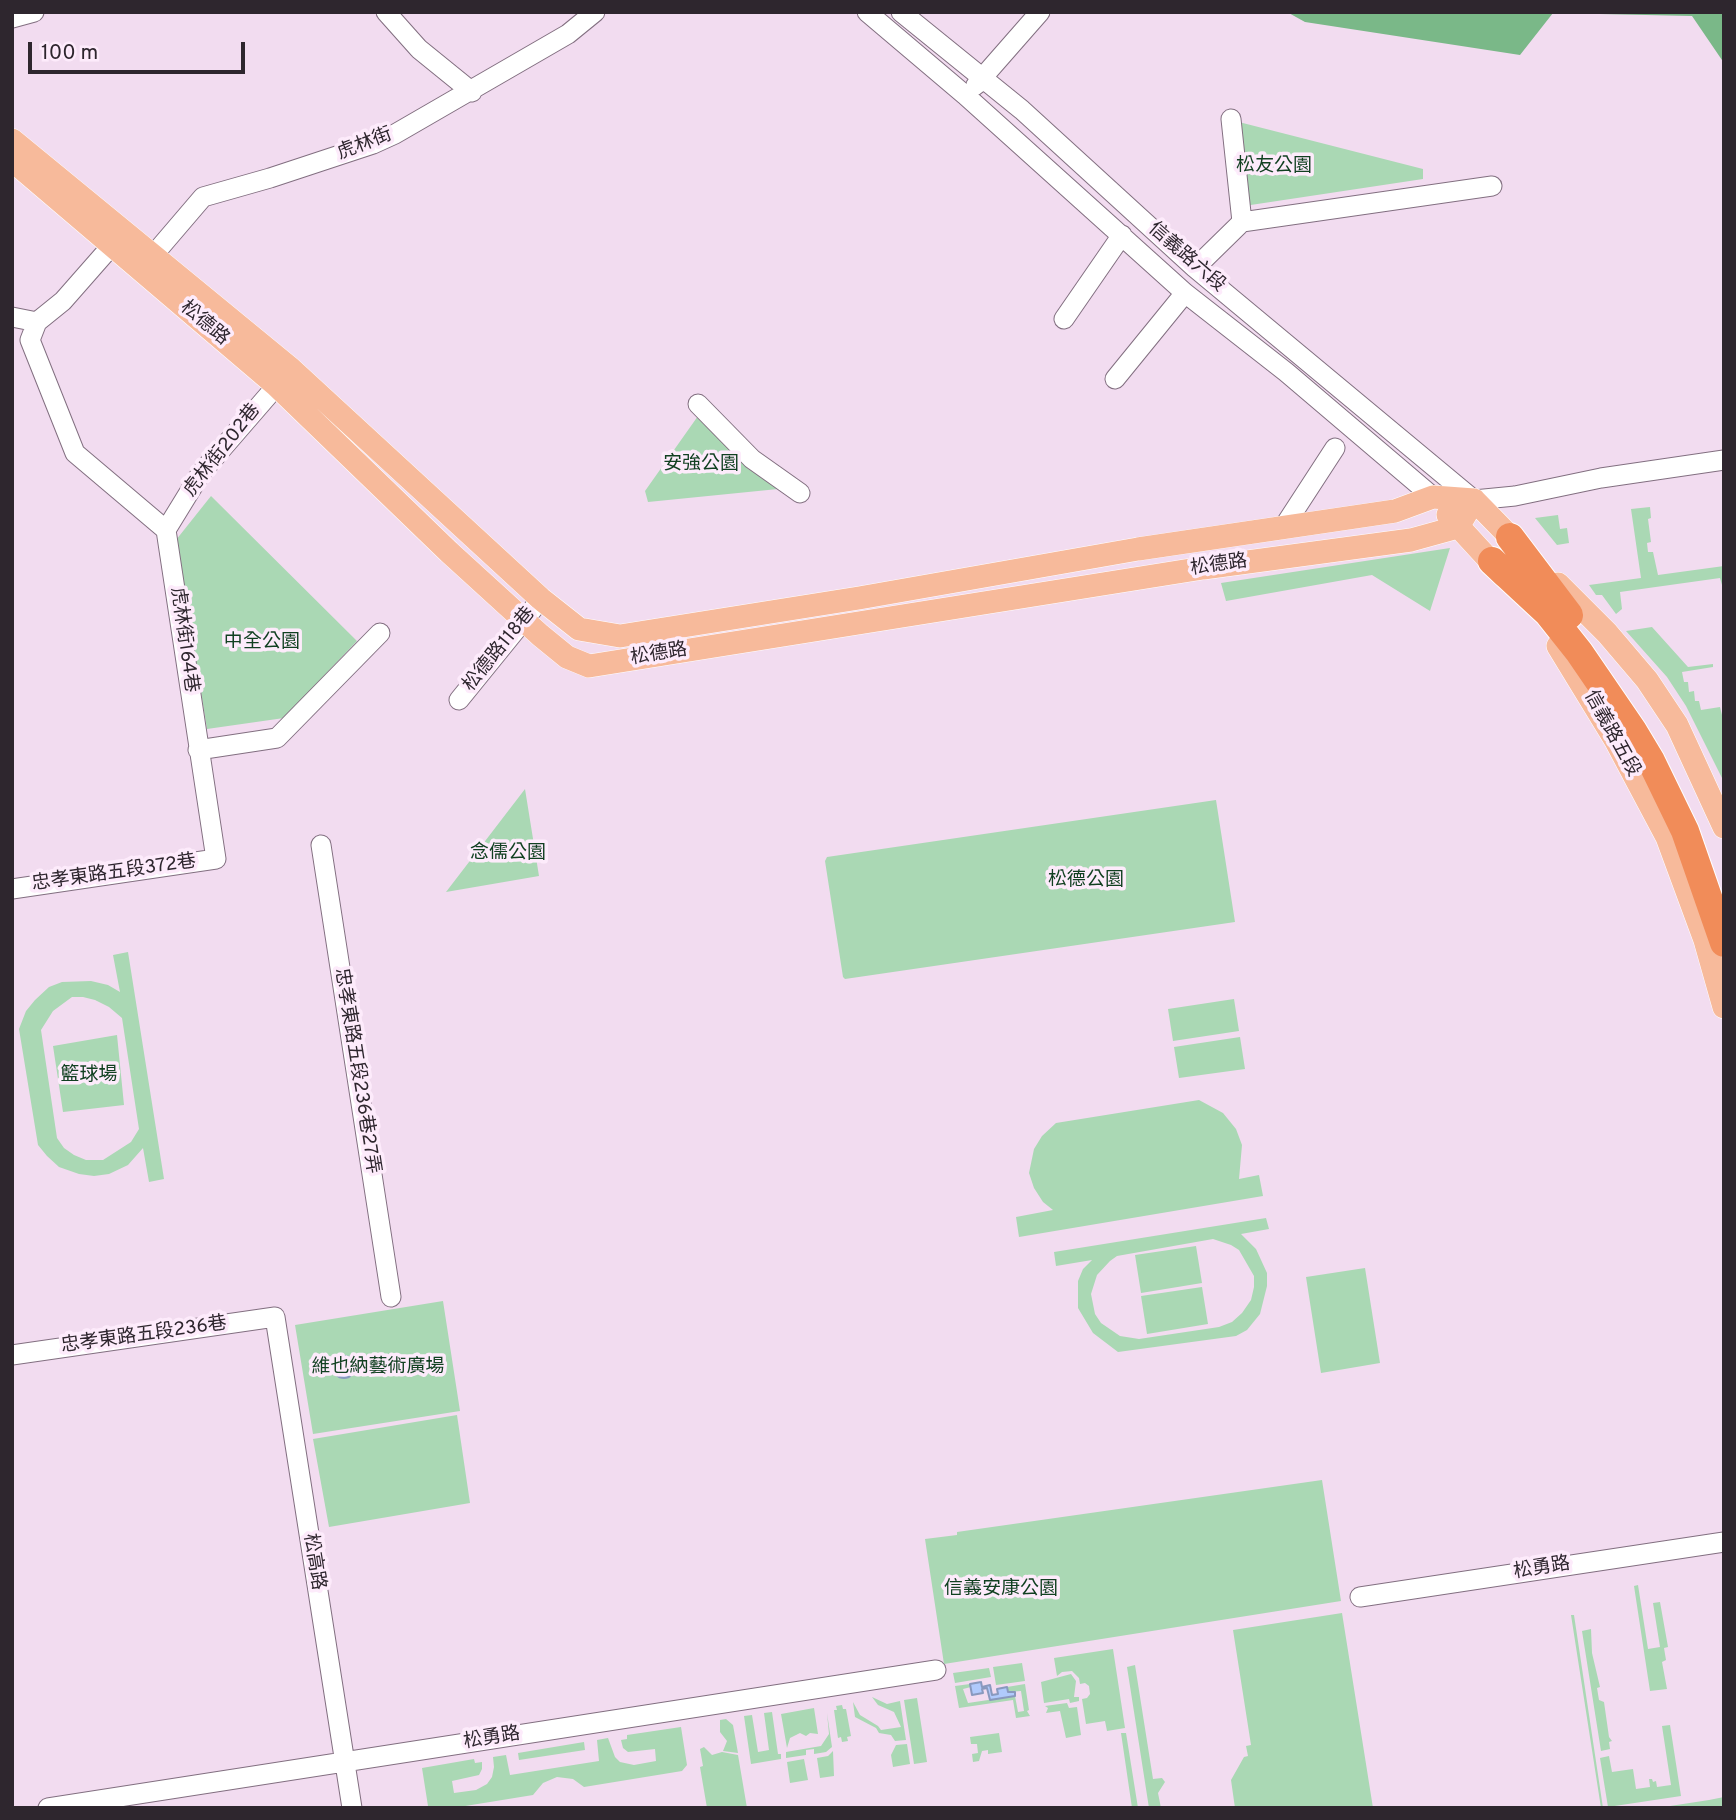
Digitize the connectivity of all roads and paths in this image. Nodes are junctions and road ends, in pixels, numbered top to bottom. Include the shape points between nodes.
1 (34, 12) edge
2 (595, 12) edge
3 (867, 12) edge
4 (901, 12) edge
5 (1040, 12) edge
6 (393, 14) edge
7 (12, 18) edge
8 (983, 78) junction
9 (472, 92) junction
10 (965, 95) junction
11 (1231, 119) dead end
12 (12, 140) edge
13 (12, 160) edge
14 (1492, 186) dead end
15 (1242, 222) junction
16 (1122, 235) junction
17 (117, 239) junction
18 (147, 263) junction
19 (1195, 268) junction
20 (1185, 293) junction
21 (12, 317) edge
22 (1063, 319) dead end
23 (37, 322) junction
24 (284, 377) junction
25 (1115, 379) dead end
26 (698, 404) dead end
27 (1335, 448) dead end
28 (1724, 460) edge
29 (800, 493) dead end
30 (1433, 497) junction
31 (1474, 500) junction
32 (1458, 527) junction
33 (1283, 528) junction
34 (166, 530) junction
35 (1510, 537) junction
36 (1492, 561) junction
37 (541, 599) junction
38 (525, 620) junction
39 (380, 633) dead end
40 (458, 700) dead end
41 (198, 750) junction
42 (1724, 827) edge
43 (321, 845) dead end
44 (216, 859) joint
45 (12, 889) edge
46 (1724, 894) edge
47 (1722, 939) edge
48 (1724, 1007) edge
49 (391, 1297) dead end
50 (275, 1317) joint
51 (12, 1355) edge
52 (1724, 1542) edge
53 (1360, 1597) dead end
54 (936, 1670) dead end
55 (345, 1762) junction
56 (48, 1808) edge
57 (352, 1808) edge

1 - 7 street
2 - 9 street, 虎林街 via 568,34
3 - 10 street, 信義路六段
4 - 8 street, 信義路六段
5 - 8 street
6 - 9 street via 419,49
8 - 10 street
8 - 19 street, 信義路六段
9 - 18 street, 虎林街 via 373,144 203,197
10 - 16 street, 信義路六段
11 - 15 street
12 - 17 main road, 松德路
13 - 17 main road, 松德路
14 - 15 street
15 - 19 street
16 - 20 street, 信義路六段
16 - 22 street
17 - 18 main road, 松德路
17 - 23 street
18 - 24 main road, 松德路
19 - 31 street, 信義路六段
20 - 25 street
20 - 30 street, 信義路六段
21 - 23 street
23 - 34 street via 30,340 75,453
24 - 34 street, 虎林街202巷 via 201,473
24 - 37 main road, 松德路
24 - 38 main road, 松德路 via 449,552
26 - 29 street via 752,458
27 - 33 street
28 - 31 street, 松德路
30 - 31 main road, 松德路
30 - 32 main road, 信義路五段
30 - 33 main road, 松德路 via 1395,511
31 - 32 main road
31 - 35 main road
32 - 36 main road, 信義路五段
32 - 38 main road, 松德路 via 1410,540 1203,568 589,666 567,657
33 - 37 main road, 松德路 via 620,636 579,629
34 - 41 street, 虎林街164巷
35 - 42 main road via 1607,633 1647,680 1677,725
35 - 46 highway via 1647,723 1683,791
36 - 47 highway via 1548,613 1633,730 1685,831
36 - 48 main road, 信義路五段 via 1568,659 1667,837
37 - 38 street, 松德路118巷
38 - 40 street, 松德路118巷
39 - 41 street via 276,738
41 - 44 street, 虎林街164巷
43 - 49 street, 忠孝東路五段236巷27弄
44 - 45 street, 忠孝東路五段372巷
50 - 51 street, 忠孝東路五段236巷
50 - 55 street, 松高路
52 - 53 street, 松勇路
54 - 55 street, 松勇路
55 - 56 street, 松勇路
55 - 57 street, 松高路

